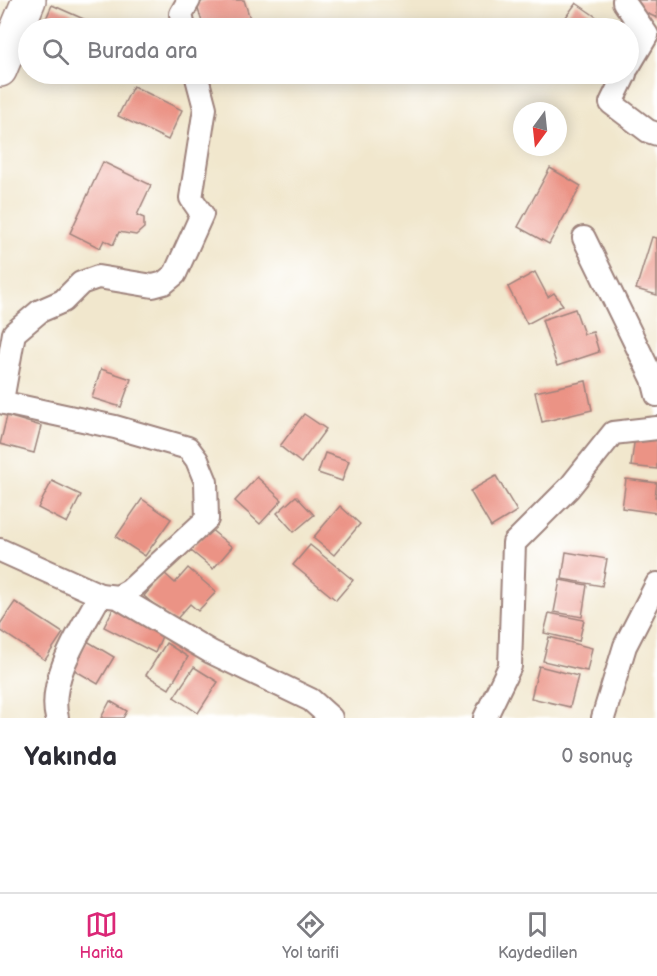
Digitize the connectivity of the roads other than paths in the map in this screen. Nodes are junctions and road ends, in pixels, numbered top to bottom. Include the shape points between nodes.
1 (30, 0) edge
2 (189, 0) edge
3 (624, 0) edge
4 (22, 18) edge
5 (181, 18) edge
6 (635, 18) edge
7 (639, 24) edge
8 (18, 28) edge
9 (639, 48) edge
10 (0, 70) edge
11 (199, 84) edge
12 (621, 84) edge
13 (657, 134) edge
14 (584, 238) dead end
15 (656, 384) edge
16 (3, 402) edge
17 (657, 428) edge
18 (0, 550) edge
19 (657, 584) edge
20 (109, 596) junction
21 (57, 718) edge
22 (331, 718) edge
23 (485, 718) edge
24 (603, 718) edge

1 - 4 highway
2 - 5 street
3 - 6 street
7 - 9 street via 647,35
8 - 10 highway
11 - 16 street via 205,108 191,198 202,214 175,274 153,286 98,277 81,283 63,301 40,311 14,333
12 - 13 street via 611,103
14 - 15 street
16 - 20 street via 188,448 197,460 206,482 207,519 129,591
17 - 23 street via 613,433 569,488 514,543 510,666
18 - 20 street
19 - 24 street via 625,646
20 - 21 street via 63,665 54,706
20 - 22 street via 211,652 311,700

